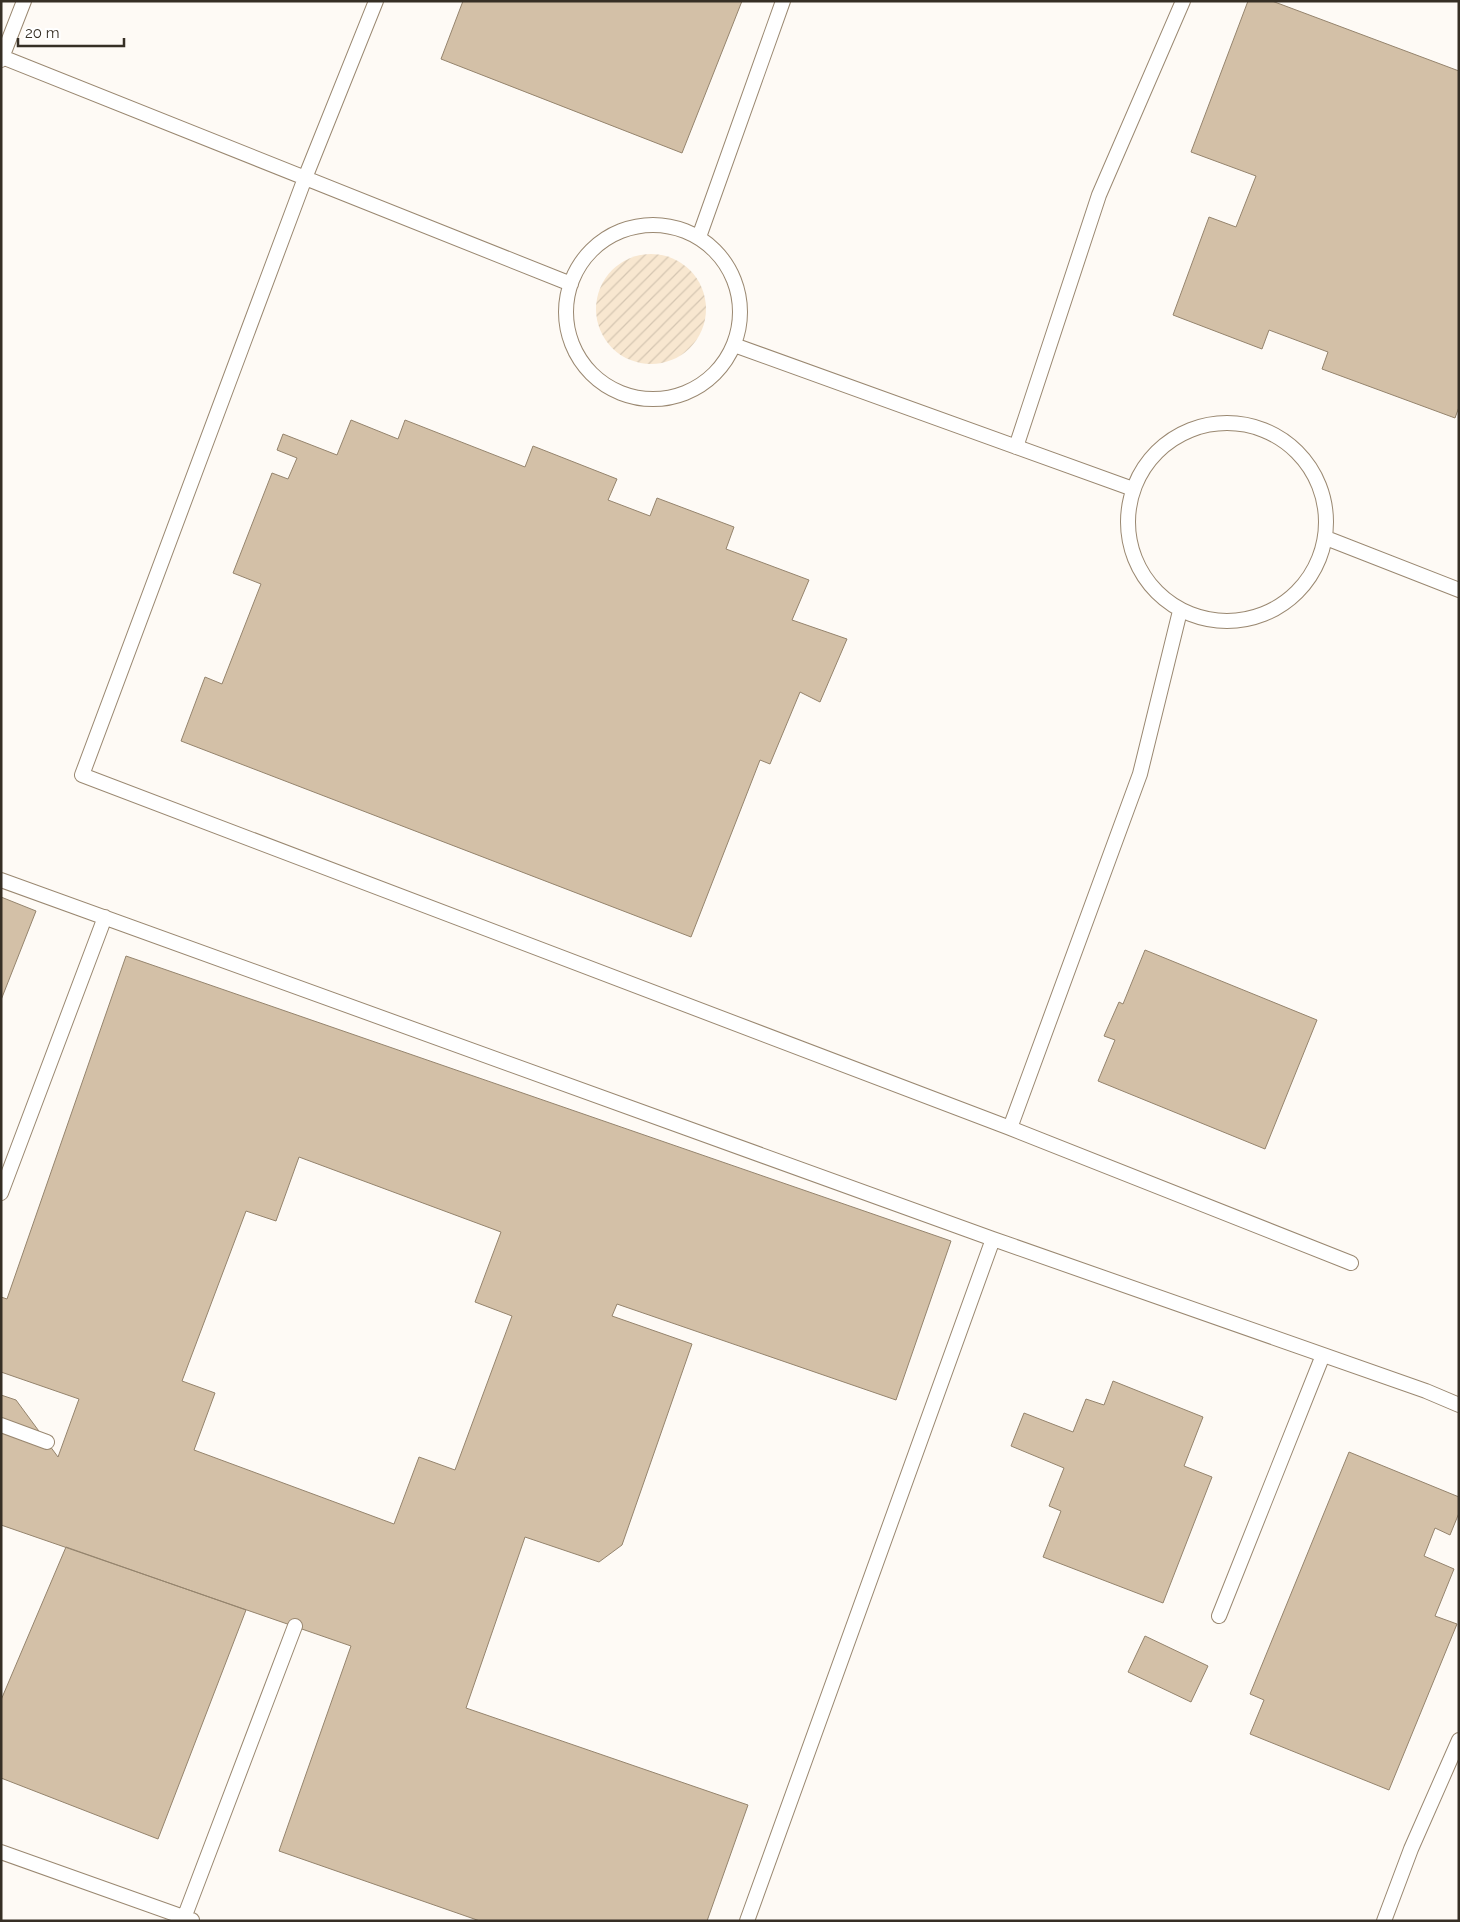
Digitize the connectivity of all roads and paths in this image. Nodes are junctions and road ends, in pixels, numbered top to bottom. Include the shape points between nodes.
1 (24, 1) edge
2 (376, 1) edge
3 (782, 1) edge
4 (1183, 1) edge
5 (2, 58) edge
6 (305, 178) junction
7 (699, 237) junction
8 (571, 284) junction
9 (734, 345) junction
10 (1016, 447) junction
11 (1133, 489) junction
12 (1326, 538) junction
13 (1459, 590) edge
14 (1180, 611) junction
15 (1, 880) edge
16 (105, 917) junction
17 (1010, 1128) junction
18 (1, 1193) edge
19 (993, 1240) junction
20 (1351, 1263) dead end
21 (1323, 1355) junction
22 (1459, 1405) edge
23 (1, 1425) edge
24 (47, 1442) dead end
25 (1219, 1616) dead end
26 (295, 1626) dead end
27 (1459, 1740) edge
28 (1, 1852) edge
29 (188, 1919) edge
30 (747, 1921) edge
31 (1384, 1921) edge

1 - 5 lane
2 - 6 lane
3 - 7 lane
4 - 10 lane via 1099,195
5 - 6 lane
6 - 8 lane
6 - 17 lane via 82,775
7 - 8 lane via 675,227 649,225 624,230 601,242 583,261
7 - 9 lane via 718,253 732,273 740,296 740,321
8 - 9 lane via 566,314 571,343 587,368 609,388 637,398 667,398 695,389 718,370
9 - 10 lane
10 - 11 lane
11 - 12 lane via 1149,460 1173,438 1204,425 1236,422 1268,430 1295,448 1316,474 1326,505
11 - 14 lane via 1128,517 1130,545 1140,571 1157,594
12 - 13 lane
12 - 14 lane via 1316,568 1297,593 1272,612 1241,622 1210,621
14 - 17 lane via 1140,774
15 - 16 lane
16 - 18 lane
16 - 19 lane
17 - 20 lane
19 - 21 lane
19 - 30 lane
21 - 22 lane
21 - 25 lane
23 - 24 lane
26 - 29 lane
27 - 31 lane via 1411,1849
28 - 29 lane

